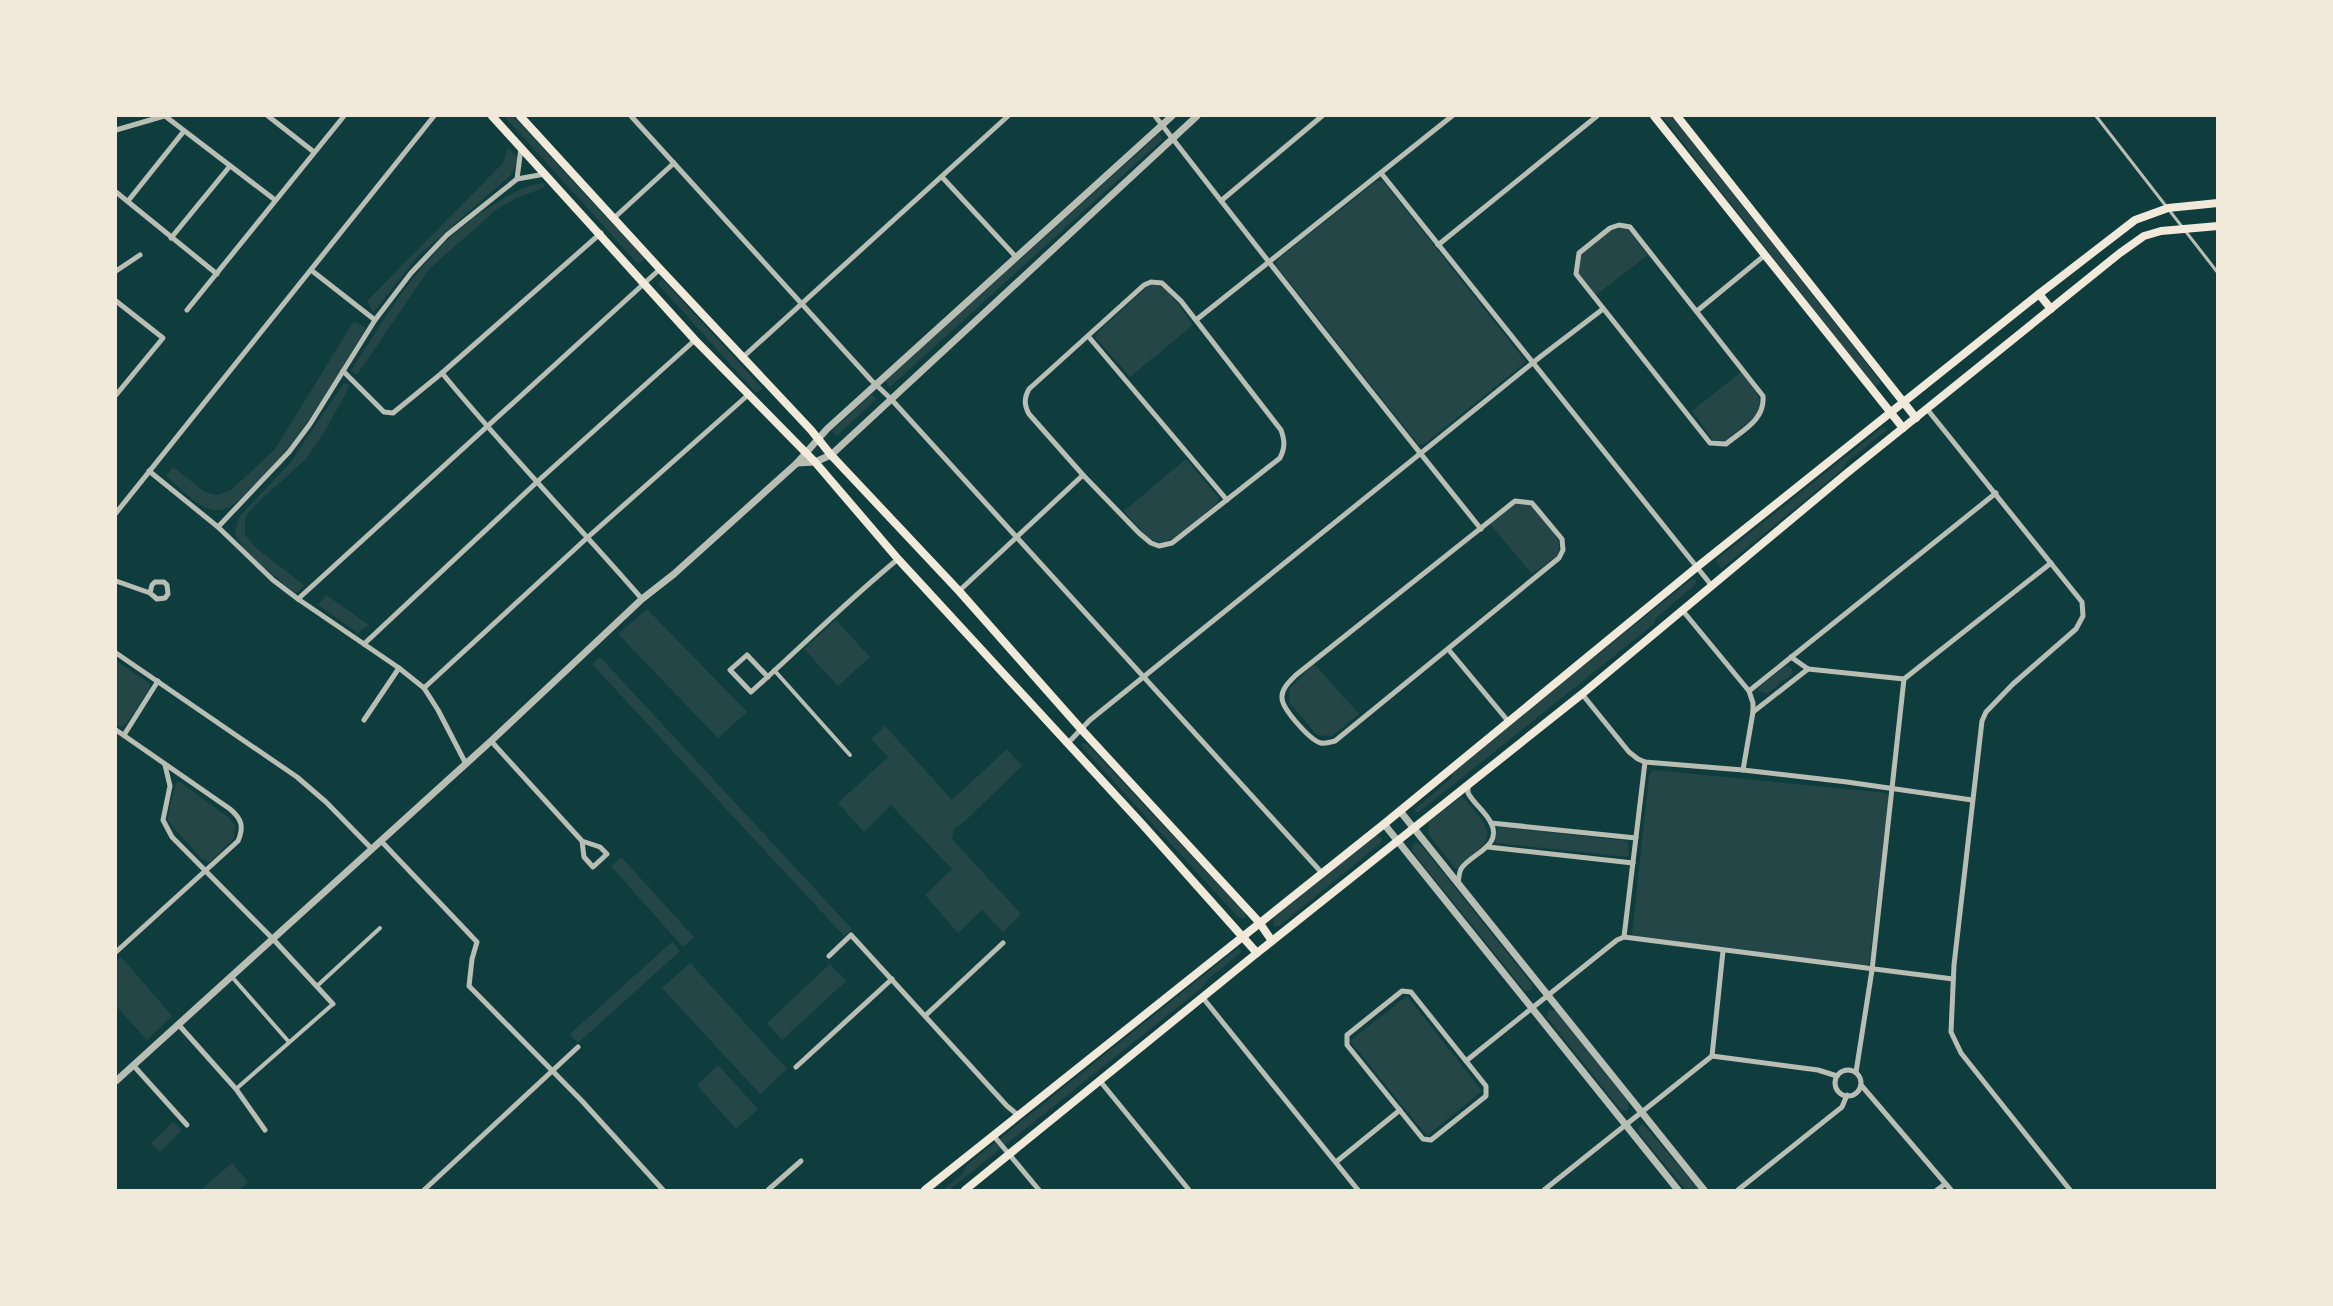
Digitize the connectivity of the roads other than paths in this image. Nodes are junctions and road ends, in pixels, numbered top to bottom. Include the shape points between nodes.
1 (164, 116) edge
2 (268, 116) edge
3 (344, 116) edge
4 (434, 116) edge
5 (492, 116) edge
6 (520, 116) edge
7 (631, 116) edge
8 (1008, 116) edge
9 (1155, 116) edge
10 (1172, 116) edge
11 (1197, 116) edge
12 (1322, 116) edge
13 (1452, 116) edge
14 (1597, 116) edge
15 (1654, 116) edge
16 (1677, 116) edge
17 (2096, 116) edge
18 (1162, 124) junction
19 (116, 130) edge
20 (184, 131) junction
21 (1172, 137) junction
22 (520, 144) junction
23 (314, 152) junction
24 (674, 163) junction
25 (230, 166) junction
26 (547, 173) junction
27 (1381, 173) junction
28 (942, 177) junction
29 (517, 179) junction
30 (116, 192) edge
31 (275, 200) junction
32 (1222, 200) junction
33 (128, 201) junction
34 (2217, 203) edge
35 (2168, 208) junction
36 (614, 218) junction
37 (2217, 226) edge
38 (2183, 228) junction
39 (601, 233) junction
40 (171, 238) junction
41 (1438, 246) junction
42 (140, 255) dead end
43 (1765, 255) junction
44 (1017, 258) junction
45 (1268, 263) junction
46 (660, 269) junction
47 (311, 270) junction
48 (116, 271) edge
49 (2217, 273) edge
50 (217, 274) junction
51 (645, 283) junction
52 (2039, 294) junction
53 (116, 301) edge
54 (803, 304) junction
55 (1603, 309) junction
56 (2051, 309) junction
57 (187, 310) dead end
58 (1696, 312) junction
59 (375, 320) junction
60 (1196, 320) junction
61 (1088, 336) junction
62 (695, 340) junction
63 (742, 358) junction
64 (1534, 363) junction
65 (343, 371) junction
66 (442, 373) junction
67 (875, 385) junction
68 (116, 395) edge
69 (748, 395) junction
70 (891, 399) junction
71 (1903, 403) junction
72 (1927, 409) junction
73 (1890, 412) junction
74 (1916, 418) junction
75 (487, 428) junction
76 (1904, 428) junction
77 (818, 438) junction
78 (806, 453) junction
79 (1421, 453) junction
80 (831, 455) junction
81 (815, 462) junction
82 (797, 463) junction
83 (149, 471) junction
84 (1083, 475) junction
85 (538, 481) junction
86 (1996, 493) junction
87 (1227, 500) junction
88 (116, 513) edge
89 (218, 527) junction
90 (1481, 529) junction
91 (1017, 536) junction
92 (588, 537) junction
93 (898, 560) junction
94 (2051, 563) junction
95 (1697, 567) junction
96 (116, 580) edge
97 (1713, 586) junction
98 (959, 591) junction
99 (150, 593) dead end
100 (298, 599) junction
101 (642, 599) junction
102 (1683, 610) junction
103 (364, 644) junction
104 (1448, 649) junction
105 (116, 653) edge
106 (1791, 657) junction
107 (399, 668) junction
108 (1808, 669) junction
109 (774, 670) junction
110 (768, 677) junction
111 (1145, 677) junction
112 (1904, 680) junction
113 (158, 681) junction
114 (424, 688) junction
115 (1749, 691) junction
116 (1582, 694) junction
117 (1753, 712) junction
118 (364, 720) dead end
119 (1508, 722) junction
120 (1081, 729) junction
121 (116, 730) edge
122 (123, 735) junction
123 (491, 741) junction
124 (1068, 743) junction
125 (850, 755) dead end
126 (1645, 762) junction
127 (466, 764) junction
128 (165, 765) junction
129 (1743, 770) junction
130 (1468, 784) junction
131 (1893, 788) junction
132 (1972, 801) junction
133 (1400, 811) junction
134 (1491, 823) junction
135 (1384, 824) junction
136 (1414, 828) junction
137 (1636, 838) junction
138 (381, 841) junction
139 (582, 841) junction
140 (1398, 842) junction
141 (1488, 847) junction
142 (372, 849) junction
143 (1634, 863) junction
144 (206, 870) junction
145 (1322, 873) junction
146 (1458, 883) junction
147 (1259, 922) junction
148 (380, 928) dead end
149 (1243, 936) junction
150 (1624, 937) junction
151 (273, 939) junction
152 (1272, 941) junction
153 (1002, 943) dead end
154 (1723, 951) junction
155 (116, 952) edge
156 (1257, 953) junction
157 (829, 956) dead end
158 (1872, 970) junction
159 (231, 976) junction
160 (892, 979) junction
161 (1953, 979) junction
162 (318, 986) junction
163 (1548, 995) junction
164 (1203, 998) junction
165 (333, 1004) joint
166 (1531, 1008) junction
167 (926, 1015) junction
168 (178, 1024) junction
169 (289, 1042) junction
170 (578, 1047) dead end
171 (1712, 1056) junction
172 (1466, 1061) junction
173 (133, 1065) junction
174 (796, 1067) dead end
175 (552, 1070) junction
176 (1856, 1072) junction
177 (1837, 1076) junction
178 (1100, 1081) junction
179 (116, 1082) edge
180 (1860, 1084) junction
181 (236, 1089) junction
182 (1847, 1095) junction
183 (1400, 1110) junction
184 (1642, 1113) junction
185 (1018, 1116) junction
186 (187, 1125) dead end
187 (1626, 1126) junction
188 (265, 1130) dead end
189 (993, 1135) junction
190 (1009, 1155) junction
191 (801, 1161) dead end
192 (1336, 1162) junction
193 (1945, 1184) junction
194 (424, 1191) edge
195 (663, 1191) edge
196 (768, 1191) edge
197 (925, 1191) edge
198 (965, 1191) edge
199 (1039, 1191) edge
200 (1189, 1191) edge
201 (1358, 1191) edge
202 (1544, 1191) edge
203 (1678, 1191) edge
204 (1704, 1191) edge
205 (1738, 1191) edge
206 (1937, 1191) edge
207 (1951, 1191) edge
208 (2070, 1191) edge

1 - 19 street
1 - 20 street
2 - 23 street
3 - 23 street
4 - 47 street
5 - 22 main road
6 - 36 main road
7 - 24 street
8 - 28 street
9 - 18 street
10 - 18 street
11 - 21 street
12 - 32 street
13 - 27 street
14 - 41 street
15 - 43 main road
16 - 71 main road
17 - 35 lane
18 - 21 street
18 - 44 street
20 - 25 street
20 - 33 street
21 - 32 street
21 - 70 street
22 - 26 main road
22 - 29 street
23 - 31 street
24 - 36 street
24 - 54 street
25 - 31 street
25 - 40 street
26 - 29 street
26 - 39 main road
27 - 41 street
27 - 45 street
28 - 44 street
28 - 54 street
29 - 59 street via 440,242
30 - 33 street
31 - 50 street
32 - 45 street
33 - 40 street
34 - 35 main road
35 - 38 lane
35 - 52 main road via 2135,220
36 - 46 main road
37 - 38 main road
38 - 49 lane
38 - 56 main road via 2144,236
39 - 51 main road
39 - 66 street
40 - 50 street
41 - 64 street
42 - 48 street
43 - 58 street
43 - 73 main road
44 - 67 street
45 - 60 street
45 - 79 street
46 - 51 street
46 - 63 main road
47 - 59 street
47 - 83 street
50 - 57 street
51 - 62 main road
51 - 75 street
52 - 56 main road
52 - 71 main road
53 - 68 street via 163,338
54 - 63 street
54 - 67 street
55 - 58 street via 1576,274 1575,264 1579,253 1619,225 1630,227
55 - 58 street via 1710,443 1726,444 1761,415 1763,396
55 - 64 street
56 - 72 main road
59 - 65 street
60 - 61 street via 1169,288 1151,282
60 - 87 street via 1281,430 1284,440 1280,458
61 - 84 street via 1029,389 1025,402 1029,414
61 - 87 street
62 - 69 main road
62 - 85 street
63 - 77 main road
64 - 79 street
64 - 95 street
65 - 66 street via 384,412 393,413
65 - 89 street via 289,452
66 - 75 street
67 - 70 street
67 - 77 street
69 - 78 main road
69 - 92 street
70 - 80 street
70 - 91 street
71 - 73 main road
71 - 74 main road
72 - 74 main road
72 - 86 street
73 - 76 main road
73 - 95 main road
74 - 76 main road
75 - 85 street
75 - 100 street
76 - 97 main road
77 - 78 street
77 - 80 main road
78 - 81 main road
78 - 82 street
79 - 90 street
79 - 111 street
80 - 81 street
80 - 98 main road
81 - 82 street
81 - 93 main road
82 - 101 street
83 - 88 street
83 - 89 street
84 - 87 street via 1139,533 1159,546 1173,543
84 - 91 street
85 - 92 street
85 - 103 street
86 - 94 street
86 - 106 street
89 - 100 street via 260,569
90 - 104 street via 1515,501 1532,503 1562,539 1563,550 1559,558
90 - 104 street via 1296,675 1281,697 1284,707 1314,741 1335,741
91 - 98 street
91 - 111 street
92 - 101 street
92 - 114 street
93 - 109 street
93 - 124 main road
94 - 112 street
94 - 132 street via 2082,602 2083,616 2076,628 1986,712
95 - 97 street
95 - 119 main road
96 - 99 street
97 - 102 main road
98 - 120 main road
100 - 103 street
101 - 123 street
102 - 115 street
102 - 116 main road
103 - 107 street
104 - 119 street
105 - 113 street
106 - 108 street
106 - 115 street
107 - 114 street
107 - 118 street
108 - 112 street
108 - 117 street
109 - 110 street
109 - 125 street
110 - 110 street via 751,692 730,670 747,655
111 - 120 street
111 - 145 street
112 - 131 street
113 - 122 street
113 - 142 street via 297,777
114 - 127 street
115 - 117 street
116 - 126 street via 1629,752
116 - 130 main road
117 - 129 street
119 - 133 main road
120 - 124 street
120 - 147 main road
121 - 122 street
122 - 128 street
123 - 127 street
123 - 139 street
124 - 149 main road
126 - 129 street
126 - 137 street
127 - 138 street
128 - 144 street via 170,786 163,820 172,837
128 - 144 street via 230,809 241,822 238,841
129 - 131 street
130 - 134 street via 1468,793
130 - 136 main road
131 - 132 street
131 - 158 street
132 - 161 street
133 - 135 main road
133 - 136 street
134 - 137 street
134 - 141 street via 1492,840
135 - 140 street
135 - 145 main road
136 - 140 main road
136 - 146 street
137 - 143 street
138 - 142 street
138 - 175 street via 477,942 469,986
139 - 139 street via 607,854 593,867 584,857
140 - 152 main road
140 - 166 street
141 - 143 street
141 - 146 street via 1463,867
142 - 151 street
143 - 150 street
144 - 151 street
144 - 155 street
145 - 147 main road
146 - 163 street
147 - 149 main road
147 - 152 main road
148 - 162 street
149 - 156 main road
149 - 185 main road
150 - 154 street
150 - 163 street
151 - 159 street
151 - 162 street
152 - 156 main road
153 - 167 street
154 - 158 street
154 - 171 street
156 - 164 main road
157 - 160 street via 851,935
158 - 161 street
158 - 176 street
159 - 168 street
159 - 169 street
160 - 167 street
160 - 174 street
161 - 208 street via 1951,1032 1961,1053
162 - 165 street
163 - 166 street
163 - 184 street
164 - 178 main road
164 - 192 street
165 - 169 street
166 - 172 street
166 - 187 street
167 - 185 street
168 - 173 street
168 - 181 street
169 - 181 street
170 - 175 street
171 - 177 street
171 - 184 street
172 - 183 street via 1486,1086 1486,1096 1431,1140 1423,1138
172 - 183 street via 1411,992 1402,991 1347,1035 1347,1045
173 - 179 street
173 - 186 street
175 - 194 street
175 - 195 street
176 - 177 street via 1844,1071
176 - 180 street
177 - 182 street via 1837,1088
178 - 190 main road
178 - 200 street
180 - 182 street via 1856,1093
180 - 193 street
181 - 188 street
182 - 205 street via 1842,1107
183 - 192 street
184 - 187 street
184 - 204 street
185 - 189 main road
187 - 202 street
187 - 203 street
189 - 190 street
189 - 197 main road
190 - 198 main road
190 - 199 street
191 - 196 street
192 - 201 street
193 - 206 street
193 - 207 street

